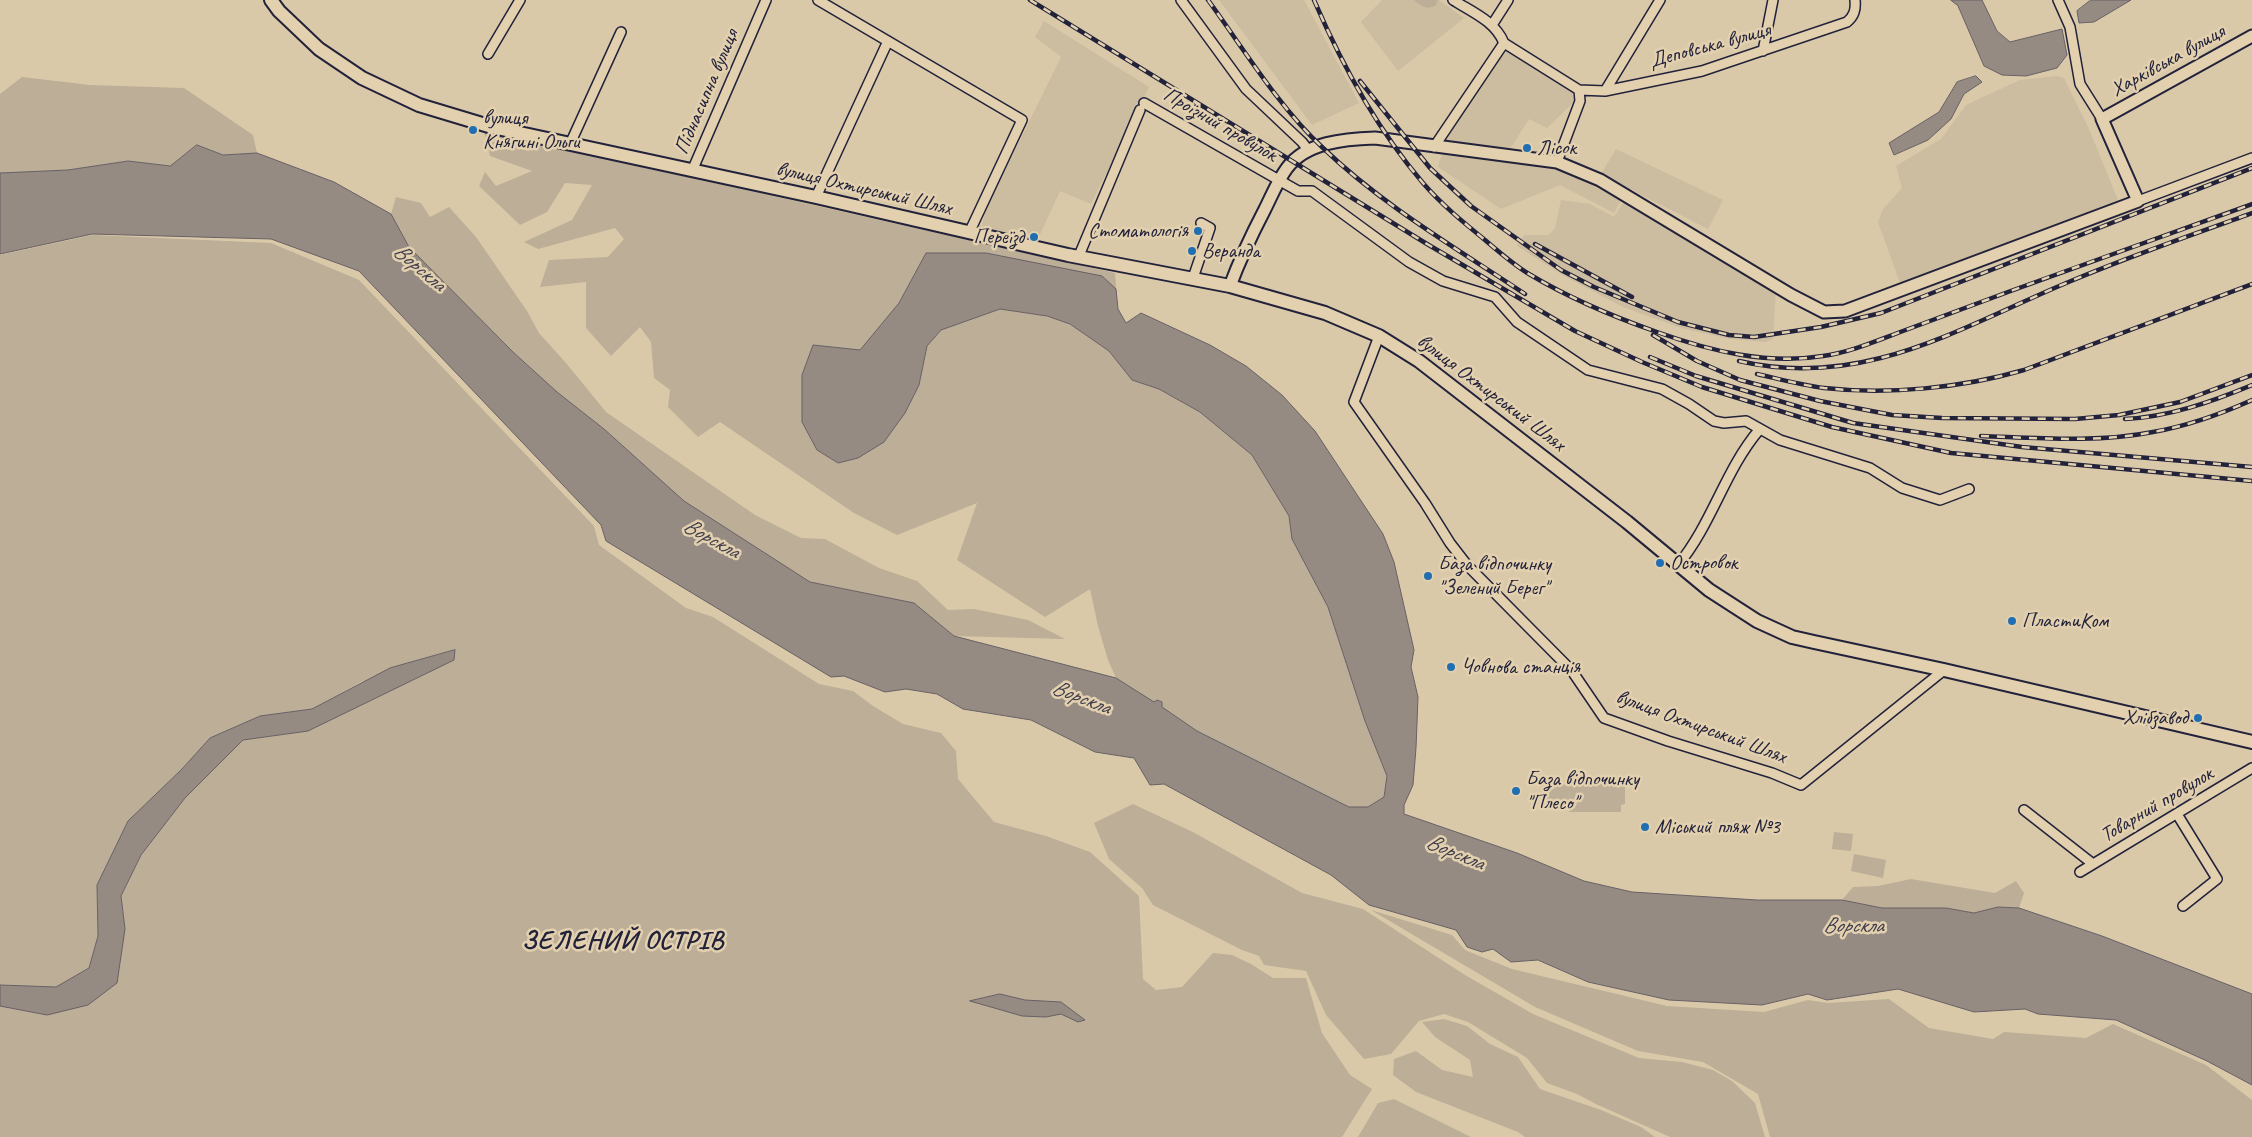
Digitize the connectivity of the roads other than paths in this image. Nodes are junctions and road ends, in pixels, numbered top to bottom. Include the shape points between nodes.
1 (271, 0) edge
2 (520, 0) edge
3 (766, 0) edge
4 (818, 0) edge
5 (1181, 0) edge
6 (1453, 0) edge
7 (1508, 0) edge
8 (1660, 0) edge
9 (1773, 0) edge
10 (1855, 0) edge
11 (2058, 0) edge
12 (1492, 25) junction
13 (621, 32) dead end
14 (2252, 36) edge
15 (888, 41) junction
16 (1504, 43) junction
17 (1764, 51) junction
18 (488, 54) dead end
19 (1579, 90) junction
20 (1604, 91) junction
21 (2102, 119) junction
22 (570, 144) junction
23 (1434, 147) junction
24 (1309, 150) junction
25 (2252, 158) edge
26 (1557, 162) junction
27 (692, 171) junction
28 (1279, 180) junction
29 (816, 198) junction
30 (2138, 201) junction
31 (1201, 224) dead end
32 (969, 233) junction
33 (1078, 258) junction
34 (1193, 278) junction
35 (1230, 286) junction
36 (1379, 336) junction
37 (1759, 430) junction
38 (1969, 489) dead end
39 (1678, 564) junction
40 (1944, 670) junction
41 (2252, 742) edge
42 (2252, 768) edge
43 (2024, 810) dead end
44 (2177, 814) junction
45 (2093, 864) junction
46 (2080, 872) dead end
47 (2183, 906) dead end

1 - 22 main road, вулиця Охтирський Шлях via 319,49 362,78 419,105 492,127
2 - 18 street
3 - 27 street, Піднасипна вулиця
4 - 15 street
5 - 24 street via 1246,89
6 - 12 street, Деповська вулиця
7 - 12 street
8 - 20 street
9 - 17 street
10 - 17 street, Деповська вулиця via 1853,17 1846,22
11 - 21 street via 2070,27 2080,84
12 - 16 street, Деповська вулиця
13 - 22 street
14 - 21 street, Харківська вулиця
15 - 29 street
15 - 32 street via 1022,120
16 - 19 street, Деповська вулиця
16 - 23 street
17 - 20 street, Деповська вулиця via 1702,71
19 - 20 street, Деповська вулиця
19 - 26 street via 1580,101
21 - 30 street
22 - 27 main road, вулиця Охтирський Шлях
23 - 24 street via 1356,138
23 - 26 street
24 - 28 street via 1288,166
25 - 30 street
26 - 30 street via 1600,180 1824,312 1845,311
27 - 29 main road, вулиця Охтирський Шлях
28 - 33 street, Проїзний провулок via 1142,107
28 - 35 street, Проїзний провулок
28 - 37 street via 1298,191 1312,191 1409,262 1443,281 1495,297 1517,322 1588,370 1662,389 1714,421 1746,421
29 - 32 main road, вулиця Охтирський Шлях
31 - 34 street via 1210,228
32 - 33 main road, вулиця Охтирський Шлях
33 - 34 main road, вулиця Охтирський Шлях
34 - 35 main road, вулиця Охтирський Шлях
35 - 36 main road, вулиця Охтирський Шлях via 1325,313
36 - 39 main road, вулиця Охтирський Шлях via 1419,361
36 - 40 street, вулиця Охтирський Шлях via 1354,402 1462,558 1572,671 1604,718 1800,785
37 - 38 street via 1780,440 1870,468 1902,488 1940,500
37 - 39 street via 1744,448 1690,550
39 - 40 main road, вулиця Охтирський Шлях via 1709,590 1757,622 1792,637
40 - 41 main road, вулиця Охтирський Шлях
42 - 44 street, Товарний провулок
43 - 45 street
44 - 45 street, Товарний провулок
44 - 47 street via 2217,879
45 - 46 street, Товарний провулок

